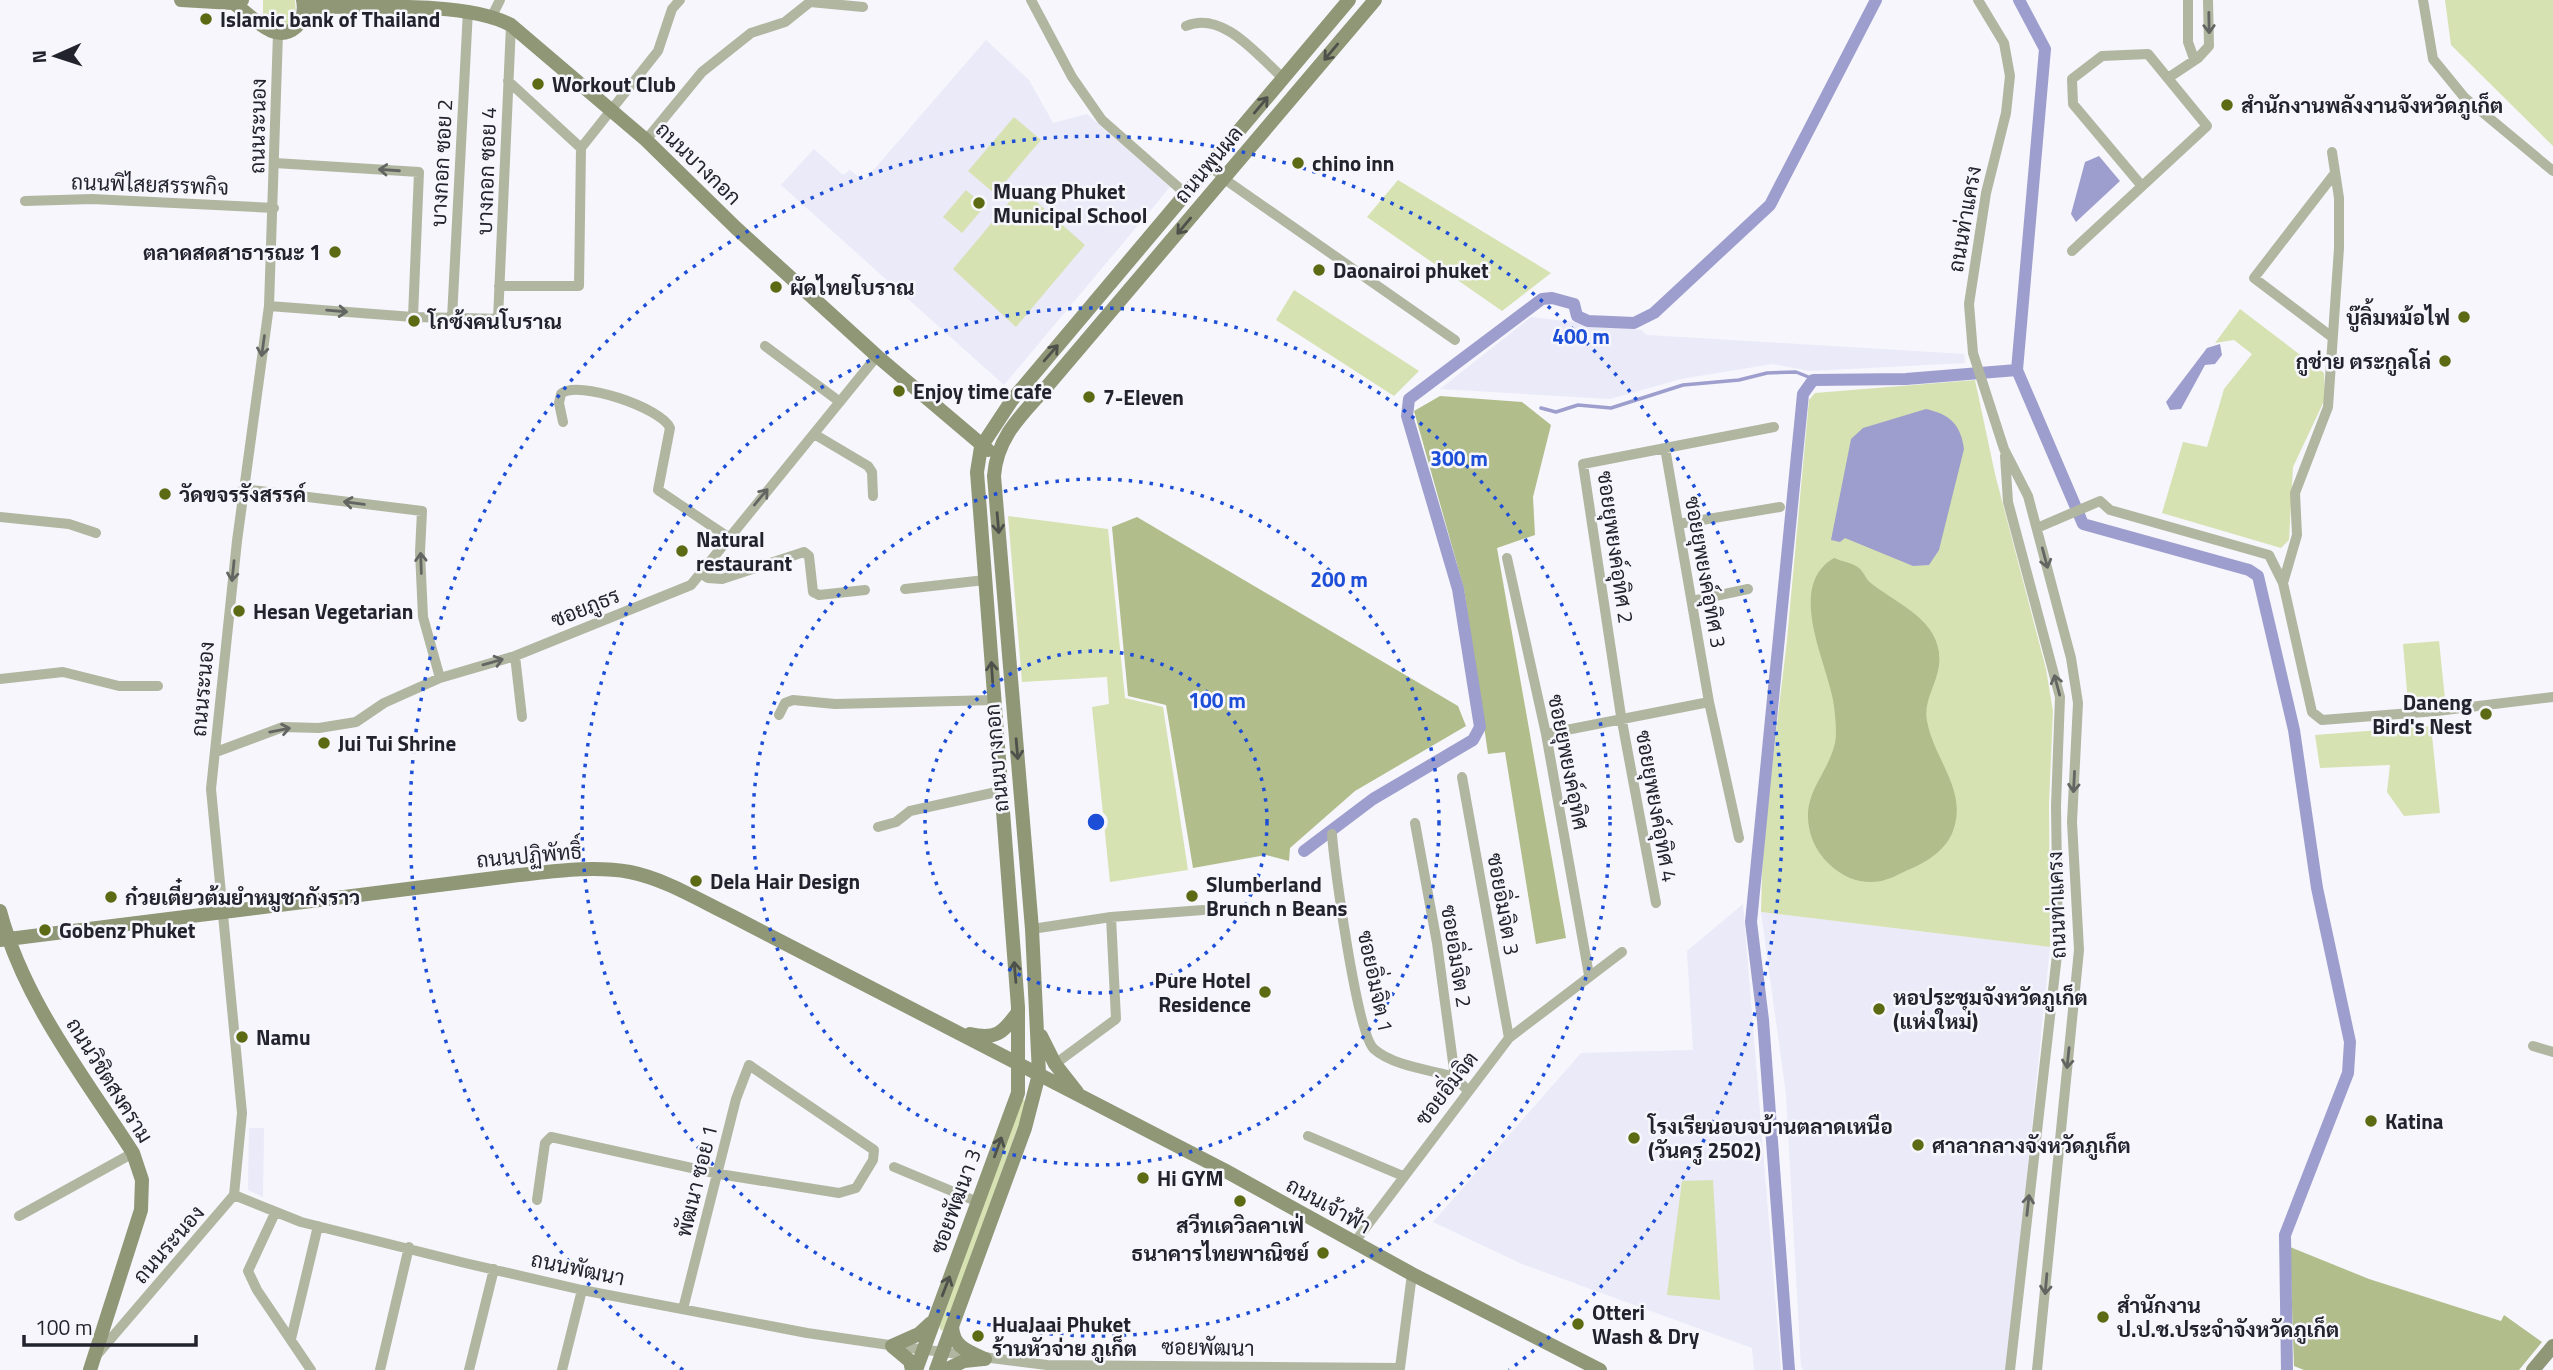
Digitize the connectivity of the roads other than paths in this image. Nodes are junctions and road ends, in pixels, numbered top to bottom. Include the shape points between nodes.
1 (181, 0) edge
2 (500, 0) edge
3 (680, 0) edge
4 (1031, 0) edge
5 (1349, 0) edge
6 (1375, 0) edge
7 (1978, 0) edge
8 (2188, 0) edge
9 (2208, 0) edge
10 (2423, 0) edge
11 (238, 2) edge
12 (303, 4) edge
13 (863, 7) dead end
14 (468, 10) junction
15 (492, 16) junction
16 (511, 25) junction
17 (1186, 26) dead end
18 (278, 33) junction
19 (2198, 58) junction
20 (1283, 78) junction
21 (2168, 78) junction
22 (508, 81) junction
23 (613, 112) junction
24 (646, 140) junction
25 (581, 148) junction
26 (2332, 152) dead end
27 (275, 163) junction
28 (1210, 166) junction
29 (2553, 171) edge
30 (2335, 173) junction
31 (1224, 178) junction
32 (2141, 186) junction
33 (1186, 194) junction
34 (25, 201) dead end
35 (274, 208) junction
36 (2072, 251) dead end
37 (499, 286) junction
38 (269, 306) junction
39 (413, 317) junction
40 (452, 318) junction
41 (2332, 337) junction
42 (1455, 340) dead end
43 (765, 346) dead end
44 (877, 356) junction
45 (840, 402) junction
46 (563, 422) dead end
47 (1774, 427) dead end
48 (814, 434) junction
49 (981, 447) junction
50 (1665, 448) junction
51 (2004, 449) junction
52 (996, 455) junction
53 (243, 489) junction
54 (873, 496) dead end
55 (1780, 507) dead end
56 (0, 517) edge
57 (1678, 524) junction
58 (2037, 528) junction
59 (96, 533) dead end
60 (728, 537) junction
61 (1507, 558) dead end
62 (700, 573) junction
63 (985, 580) junction
64 (2283, 583) junction
65 (905, 589) dead end
66 (1748, 589) dead end
67 (866, 590) dead end
68 (1692, 601) junction
69 (515, 656) junction
70 (440, 678) junction
71 (0, 679) edge
72 (158, 685) dead end
73 (2553, 697) edge
74 (994, 700) junction
75 (1709, 702) junction
76 (779, 715) dead end
77 (1621, 716) junction
78 (522, 717) dead end
79 (1546, 734) junction
80 (216, 752) junction
81 (1462, 777) dead end
82 (1001, 791) junction
83 (1415, 823) dead end
84 (878, 827) dead end
85 (1332, 834) dead end
86 (1739, 838) dead end
87 (2057, 885) junction
88 (2076, 885) junction
89 (1656, 903) dead end
90 (0, 911) edge
91 (1203, 911) dead end
92 (221, 912) junction
93 (1111, 917) junction
94 (1031, 929) junction
95 (4, 939) edge
96 (1622, 952) dead end
97 (1589, 975) junction
98 (1018, 1013) junction
99 (1036, 1025) junction
100 (948, 1029) junction
101 (1509, 1038) junction
102 (2533, 1046) dead end
103 (2553, 1052) edge
104 (1055, 1064) junction
105 (1020, 1065) junction
106 (1039, 1074) junction
107 (1455, 1077) junction
108 (1468, 1091) junction
109 (1082, 1097) junction
110 (1308, 1136) dead end
111 (134, 1153) junction
112 (894, 1167) dead end
113 (719, 1174) junction
114 (1403, 1176) junction
115 (234, 1195) junction
116 (537, 1200) dead end
117 (978, 1202) junction
118 (275, 1213) junction
119 (19, 1216) dead end
120 (318, 1226) junction
121 (1354, 1243) junction
122 (409, 1247) junction
123 (494, 1269) junction
124 (1412, 1274) junction
125 (582, 1290) junction
126 (111, 1304) junction
127 (683, 1309) junction
128 (135, 1312) junction
129 (933, 1320) junction
130 (952, 1325) junction
131 (290, 1339) junction
132 (892, 1346) junction
133 (2553, 1346) edge
134 (922, 1350) junction
135 (942, 1353) junction
136 (985, 1359) junction
137 (92, 1364) edge
138 (1226, 1369) edge
139 (312, 1370) edge
140 (380, 1370) edge
141 (469, 1370) edge
142 (562, 1370) edge
143 (914, 1370) edge
144 (936, 1370) edge
145 (945, 1370) edge
146 (1600, 1370) edge
147 (2010, 1370) edge
148 (2037, 1370) edge
149 (2533, 1370) edge

1 - 11 main road
2 - 15 street
3 - 23 street via 672,9 659,51
4 - 33 street via 1072,77 1102,120
5 - 20 main road, ถนนพูนผล
6 -> 31 main road, ถนนพูนผล
7 - 51 street, ถนนท่าแครง via 2004,43 2010,76 1969,304 1973,353
8 - 19 street via 2188,42
9 -> 19 street via 2209,46
10 - 29 street via 2433,59 2464,97
11 - 18 main road via 269,31
12 - 14 main road, ถนนบางกอก
12 - 18 main road via 300,23
13 - 24 street via 810,2 785,22 751,33 702,72
14 - 15 main road, ถนนบางกอก
14 - 40 street, บางกอก ซอย 2
15 - 16 main road, ถนนบางกอก
16 - 22 street, บางกอก ซอย 4
16 - 23 main road, ถนนบางกอก
17 - 20 street via 1199,21 1214,24 1240,39
18 - 27 street, ถนนระนอง
19 - 21 street
28 -> 20 main road, ถนนพูนผล
21 - 32 street via 2207,126
21 - 32 street via 2148,54 2102,56 2071,79 2073,104
22 - 25 street
22 - 37 street, บางกอก ซอย 4
23 - 24 main road, ถนนบางกอก
23 - 25 street
24 - 44 main road, ถนนบางกอก
25 - 37 street via 579,286
26 - 30 street
27 - 35 street, ถนนระนอง
39 -> 27 street via 419,172
28 - 31 street
28 - 33 main road, ถนนพูนผล
30 - 41 street via 2339,248
30 - 41 street via 2254,278
31 - 42 street
31 -> 52 main road, ถนนพูนผล via 1012,427
32 - 36 street
49 -> 33 main road, ถนนพูนผล via 1012,400
34 - 35 street, ถนนพิไสยสรรพกิจ via 92,199
35 - 38 street, ถนนระนอง
37 - 40 street, บางกอก ซอย 4 via 502,319
38 -> 39 street
38 -> 53 street, ถนนระนอง
39 - 40 street
41 - 64 street via 2328,407 2295,494 2297,535
43 - 45 street
44 - 45 street, ซอยภูธร
44 - 49 main road, ถนนบางกอก
45 - 48 street, ซอยภูธร
46 - 60 street via 561,394 573,388 649,408 664,418 670,428 658,490
47 - 50 street
48 - 54 street via 868,466
60 -> 48 street, ซอยภูธร
49 - 52 main road, ถนนบางกอก
49 - 63 main road, ถนนบางกอก via 977,472
50 - 57 street, ซอยยุพยงค์อุทิศ 3
50 - 77 street, ซอยยุพยงค์อุทิศ 2 via 1583,464
51 - 58 street, ถนนท่าแครง via 2028,496
87 -> 51 street, ถนนท่าแครง via 2060,697 2008,502
52 -> 94 main road, ถนนบางกอก via 994,476
70 -> 53 street via 423,617 422,511
53 -> 80 street, ถนนระนอง
55 - 57 street
56 - 59 street via 69,524
57 - 68 street, ซอยยุพยงค์อุทิศ 3
58 - 64 street via 2100,501 2110,510 2269,555
58 -> 88 street, ถนนท่าแครง via 2078,703 2072,822
60 - 62 street, ซอยภูธร
61 - 79 street, ซอยยุพยงค์อุทิศ
62 - 67 street via 722,579 804,552 809,556 813,592
62 - 69 street, ซอยภูธร via 691,585
63 - 65 street
74 -> 63 main road, ถนนบางกอก
64 - 73 street via 2312,712 2322,720
66 - 68 street
68 - 75 street, ซอยยุพยงค์อุทิศ 3
70 -> 69 street, ซอยภูธร
69 - 78 street
80 -> 70 street, ซอยภูธร via 283,727 356,722 384,703
71 - 72 street via 62,672 118,686
74 - 76 street via 793,701 785,703
74 - 82 main road, ถนนบางกอก
75 - 77 street
75 - 86 street, ซอยยุพยงค์อุทิศ 3
77 - 79 street
77 - 89 street, ซอยยุพยงค์อุทิศ 4
79 - 97 street, ซอยยุพยงค์อุทิศ
80 - 92 street, ถนนระนอง via 211,789
81 - 101 street, ซอยอิ่มจิต 3
82 - 84 street via 909,811
98 -> 82 main road, ถนนบางกอก
83 - 107 street, ซอยอิ่มจิต 2
85 - 107 street, ซอยอิ่มจิต 1 via 1337,890 1366,1039 1385,1057
87 - 88 street
147 -> 87 street, ถนนท่าแครง via 2058,946
88 -> 148 street, ถนนท่าแครง via 2079,950
90 - 95 main road, ถนนวิชิตสงคราม
91 - 93 street
92 - 95 main road, ถนนปฏิพัทธิ์
92 - 100 main road, ถนนปฏิพัทธิ์ via 574,870 630,872 730,915
92 - 115 street, ถนนระนอง via 242,1113
93 - 94 street
93 - 104 street via 1116,1020
94 - 99 main road, ถนนบางกอก
95 - 111 main road, ถนนวิชิตสงคราม via 33,998
96 - 97 street, ซอยอิ่มจิต
97 - 101 street, ซอยอิ่มจิต
98 - 100 main road via 1004,1031 984,1037
98 - 105 main road, ถนนบางกอก
99 - 104 main road
99 - 106 main road, ถนนบางกอก
100 - 105 main road, ถนนปฏิพัทธิ์
101 - 108 street, ซอยอิ่มจิต
102 - 103 street
104 - 109 main road
105 - 106 main road, ถนนปฏิพัทธิ์
117 -> 105 main road, ซอยพัฒนา 3 via 1018,1093
106 - 109 main road, ถนนเจ้าฟ้า
106 - 130 main road, ซอยพัฒนา 3 via 1025,1128
107 - 108 street
108 - 114 street, ซอยอิ่มจิต
109 - 121 main road, ถนนเจ้าฟ้า
110 - 114 street
111 - 119 street
111 - 126 main road, ถนนวิชิตสงคราม via 142,1180 141,1210
112 - 117 street
113 - 113 street, พัฒนา ซอย 1 via 736,1099 749,1065 874,1150 856,1188 839,1193
113 - 116 street via 551,1137 545,1143
113 - 127 street, พัฒนา ซอย 1
114 - 121 street, ซอยอิ่มจิต
115 - 118 street, ถนนพัฒนา
115 - 128 street, ถนนระนอง
129 -> 117 main road, ซอยพัฒนา 3
118 - 120 street, ถนนพัฒนา
118 - 131 street via 248,1271
120 - 122 street, ถนนพัฒนา
120 - 131 street
121 - 124 main road, ถนนเจ้าฟ้า
122 - 123 street, ถนนพัฒนา
122 - 140 street
123 - 125 street, ถนนพัฒนา
123 - 141 street
124 - 138 street, ซอยพัฒนา via 1400,1368
124 - 146 main road, ถนนเจ้าฟ้า
125 - 127 street, ถนนพัฒนา
125 - 142 street
126 - 128 street, ถนนระนอง via 117,1314
126 - 137 main road, ถนนวิชิตสงคราม
127 - 132 street, ถนนพัฒนา
128 - 137 street, ถนนระนอง
129 - 132 main road via 926,1330
129 - 134 main road, ซอยพัฒนา 3
130 - 135 main road, ซอยพัฒนา 3
130 - 136 main road via 958,1345
131 - 139 street
132 - 134 street, ถนนพัฒนา
132 - 143 main road
133 - 149 main road
134 - 135 street, ซอยพัฒนา
134 - 143 main road, ซอยพัฒนา 3
135 - 136 street, ซอยพัฒนา
135 - 144 main road, ซอยพัฒนา 3
136 - 138 street, ซอยพัฒนา
136 - 145 main road via 964,1361

